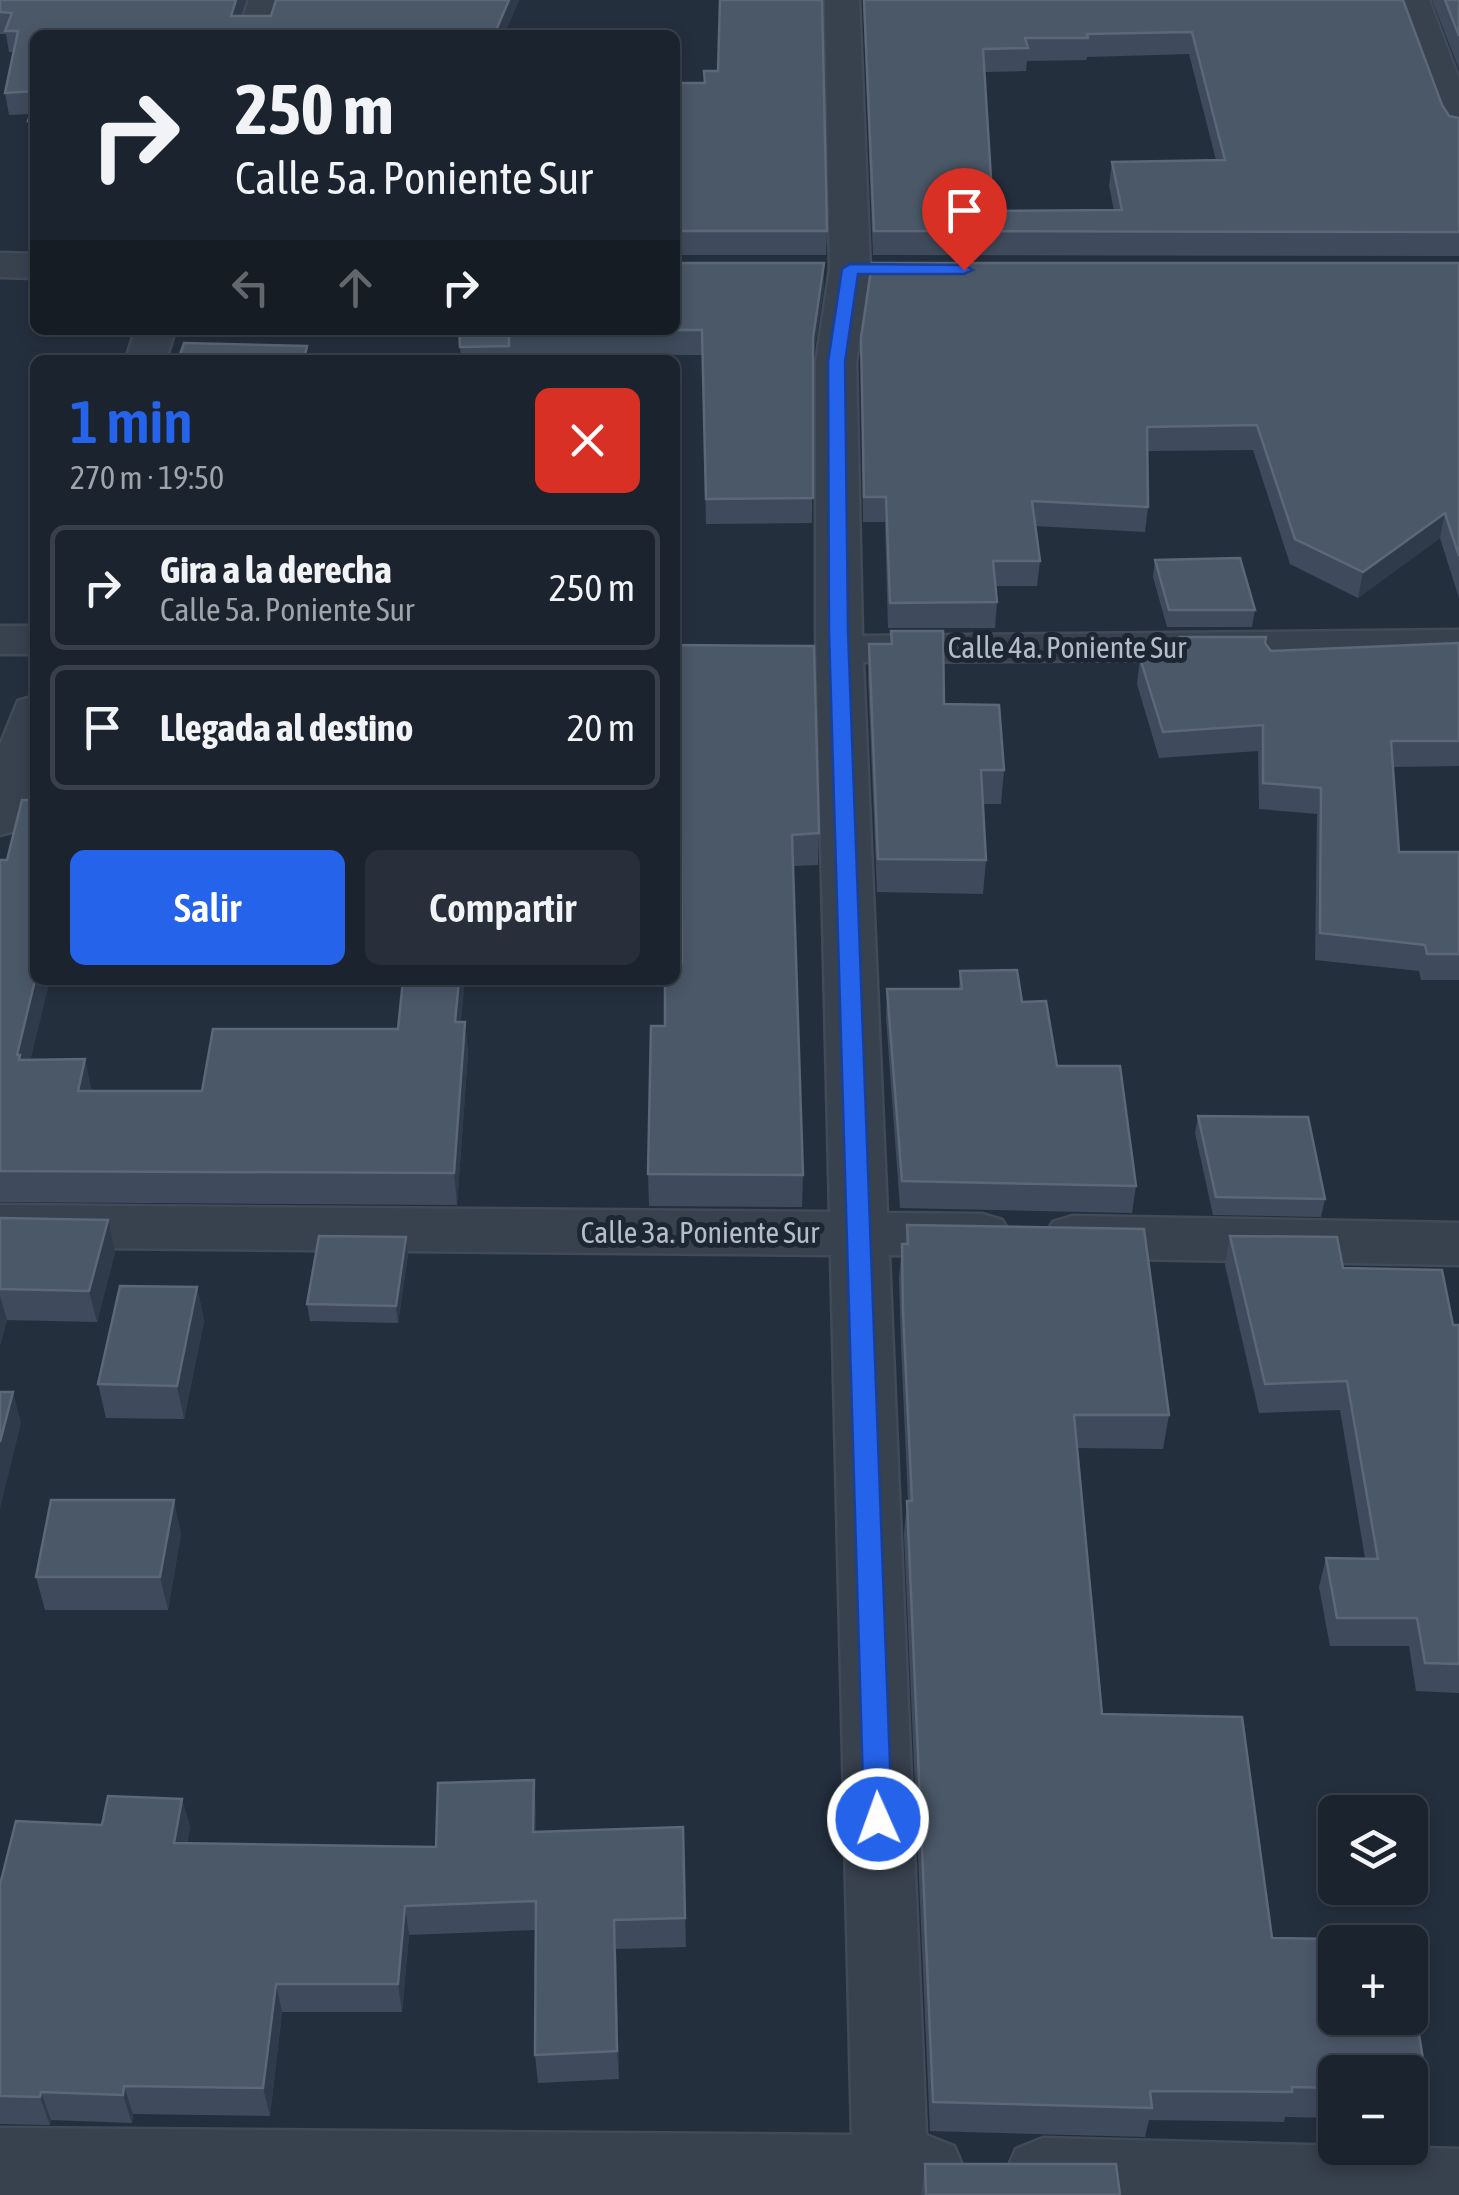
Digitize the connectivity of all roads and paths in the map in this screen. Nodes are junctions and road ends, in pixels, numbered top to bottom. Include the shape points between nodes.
1 (266, 0) edge
2 (842, 0) edge
3 (1412, 0) edge
4 (256, 30) edge
5 (1459, 127) edge
6 (0, 264) edge
7 (30, 266) edge
8 (0, 640) edge
9 (30, 640) edge
10 (1459, 644) edge
11 (821, 649) junction
12 (30, 726) edge
13 (0, 818) edge
14 (0, 1226) edge
15 (856, 1233) junction
16 (1459, 1244) edge
17 (0, 2164) edge
18 (891, 2183) edge
19 (1459, 2186) edge

1 - 4 street
2 - 11 street via 850,270 836,362
3 - 5 street
6 - 7 street
8 - 9 street
10 - 11 street, Calle 4a. Poniente Sur
11 - 15 street
12 - 13 street
14 - 15 street, Calle 3a. Poniente Sur
15 - 16 street, Calle 3a. Poniente Sur
15 - 18 street
17 - 18 street
18 - 19 street

